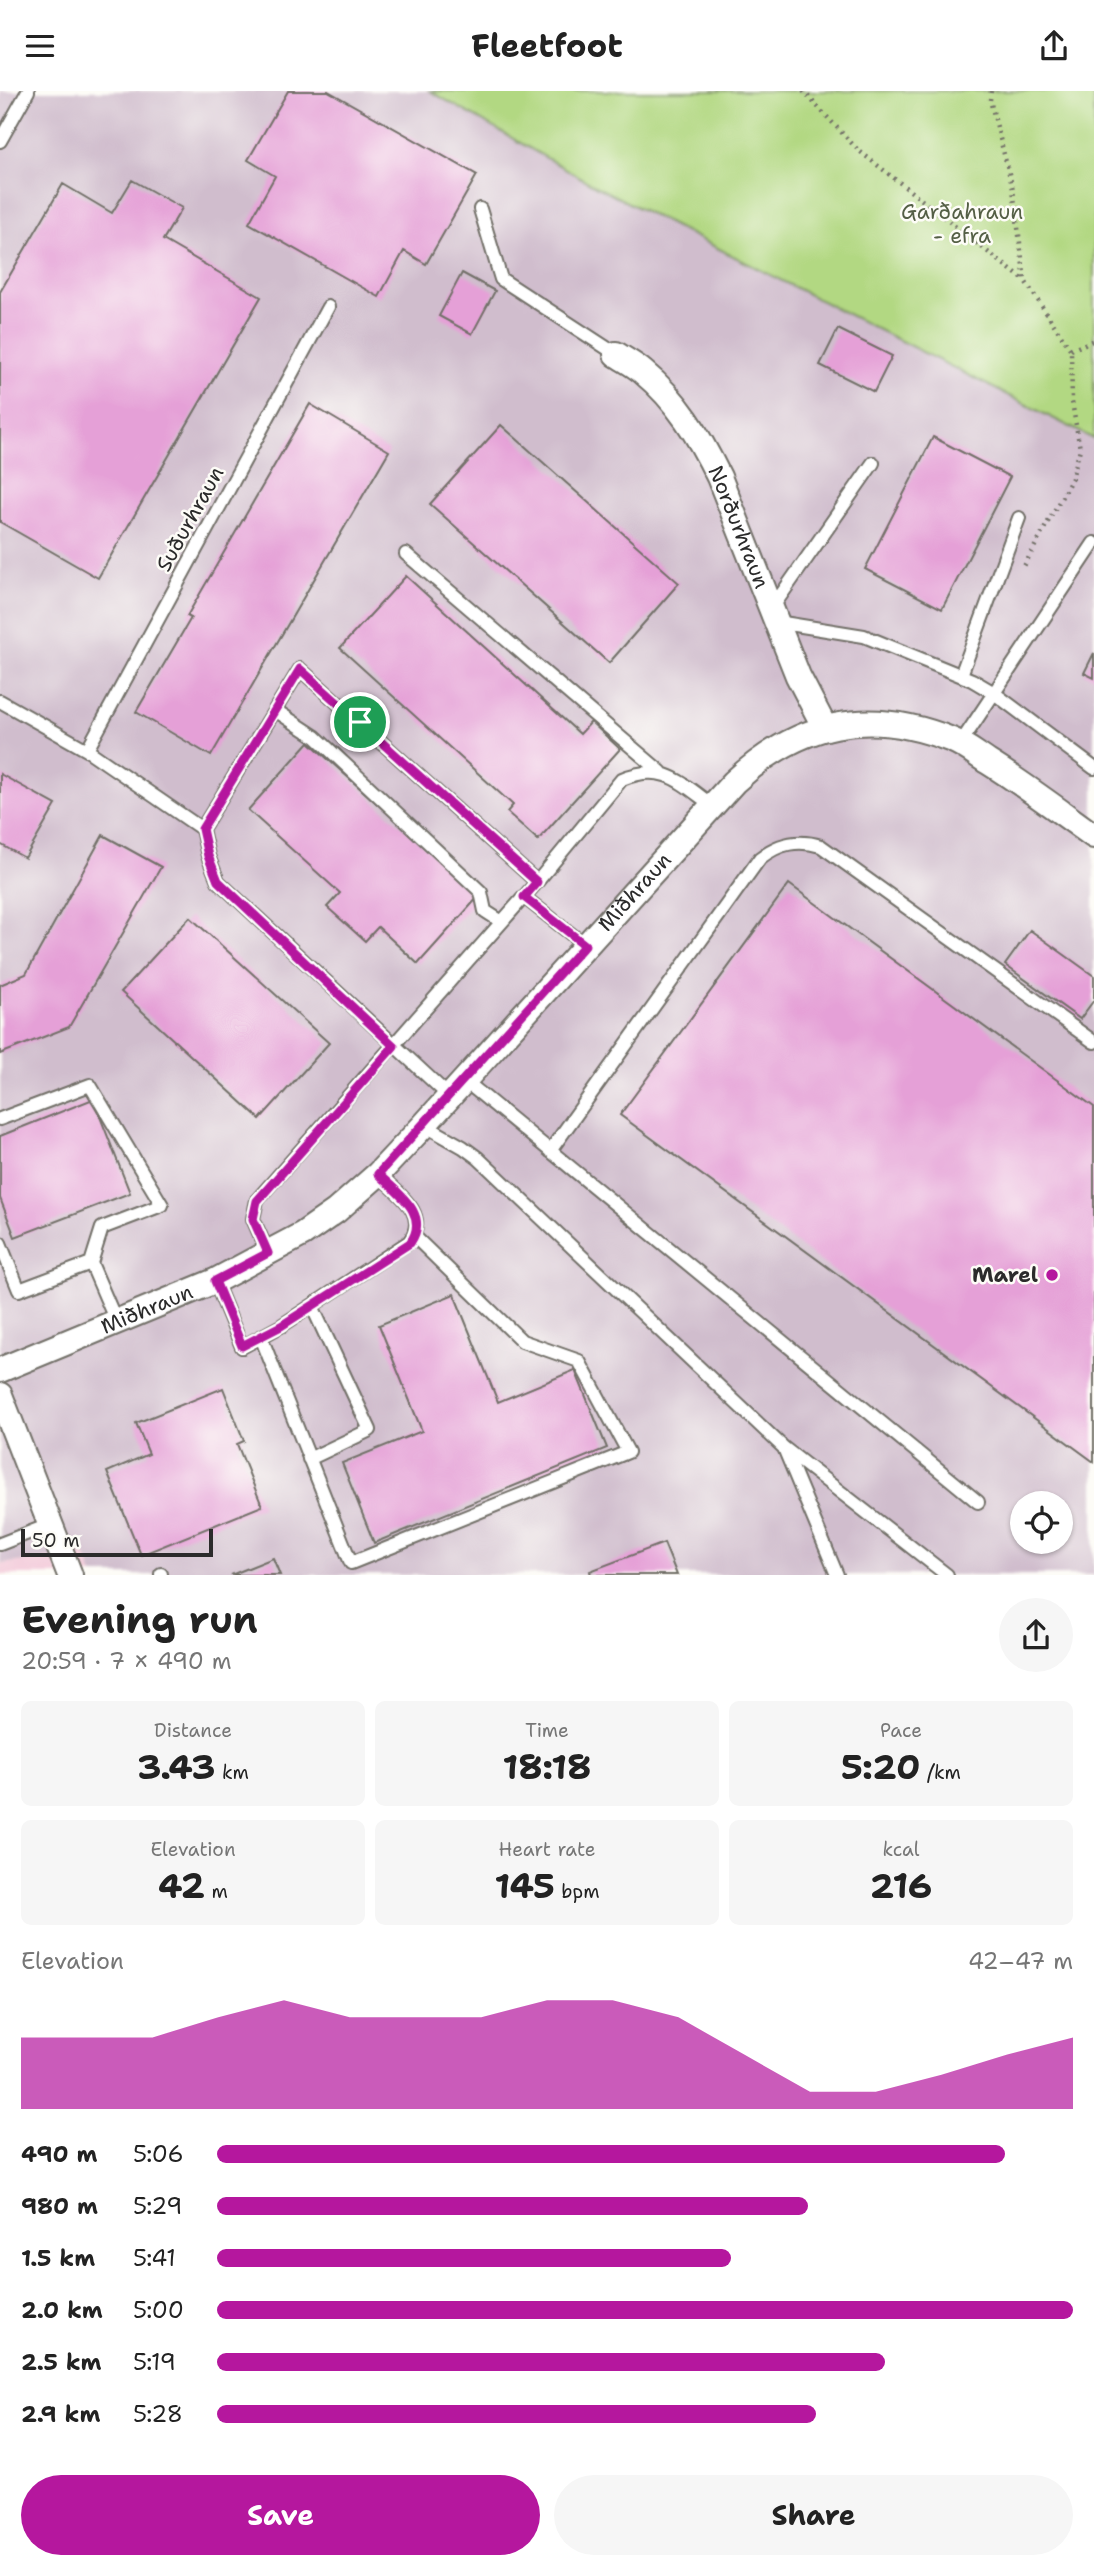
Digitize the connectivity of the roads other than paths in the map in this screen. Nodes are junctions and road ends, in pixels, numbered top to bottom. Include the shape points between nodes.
1 (28, 91) edge
2 (0, 141) edge
3 (480, 209) dead end
4 (328, 307) dead end
5 (616, 354) joint
6 (873, 463) dead end
7 (1019, 518) dead end
8 (1094, 544) edge
9 (406, 554) dead end
10 (774, 616) junction
11 (961, 675) junction
12 (994, 693) junction
13 (0, 701) edge
14 (275, 710) junction
15 (825, 728) junction
16 (960, 744) junction
17 (87, 750) junction
18 (1094, 768) edge
19 (661, 772) junction
20 (713, 806) junction
21 (202, 829) junction
22 (1094, 837) edge
23 (537, 882) junction
24 (524, 897) junction
25 (502, 922) junction
26 (585, 945) junction
27 (1094, 1042) edge
28 (394, 1046) junction
29 (456, 1088) junction
30 (0, 1119) edge
31 (424, 1125) junction
32 (550, 1151) junction
33 (378, 1174) junction
34 (414, 1236) junction
35 (0, 1243) edge
36 (268, 1253) junction
37 (91, 1263) junction
38 (215, 1281) junction
39 (312, 1306) junction
40 (116, 1321) junction
41 (261, 1337) junction
42 (0, 1370) edge
43 (0, 1395) edge
44 (783, 1448) junction
45 (309, 1459) junction
46 (978, 1501) dead end
47 (49, 1525) junction
48 (0, 1544) edge
49 (70, 1575) edge
50 (837, 1575) edge
51 (947, 1575) edge

1 - 2 lane
3 - 5 lane via 501,279
4 - 17 lane, Suðurhraun
5 - 10 street, Norðurhraun via 666,393 704,446
6 - 10 lane
7 - 11 lane
8 - 12 lane
9 - 19 lane
10 - 11 lane via 864,636
10 - 15 street, Norðurhraun
11 - 12 lane
12 - 16 lane
12 - 18 lane
13 - 17 lane
14 - 21 lane
14 - 23 lane via 300,669
14 - 25 lane via 326,746 481,892 485,911
15 - 16 street, Miðhraun via 853,722 886,724 923,730
15 - 20 street, Miðhraun via 760,759
16 - 22 street, Miðhraun
17 - 21 lane
19 - 20 lane
19 - 23 lane via 640,771 622,779
20 - 26 street, Miðhraun
21 - 28 lane via 218,881
23 - 24 lane
24 - 25 lane
24 - 26 lane
25 - 28 lane
26 - 29 street, Miðhraun
27 - 32 lane via 821,846 790,843 760,858
28 - 29 lane
28 - 36 lane via 257,1201 253,1219
29 - 31 street, Miðhraun
29 - 32 lane
30 - 37 lane via 90,1085 162,1205 102,1228
31 - 33 street, Miðhraun
31 - 44 lane via 478,1158
32 - 46 lane
33 - 34 lane via 415,1211
33 - 36 street, Miðhraun via 336,1211
34 - 39 lane via 410,1243
34 - 45 lane via 522,1341 579,1361 628,1452 351,1563
35 - 37 lane via 19,1290
36 - 38 street, Miðhraun
37 - 40 lane
38 - 40 street, Miðhraun
38 - 41 lane via 242,1346
39 - 41 lane
39 - 45 lane via 370,1430
40 - 42 street, Miðhraun
41 - 45 lane
43 - 47 street
44 - 50 lane
44 - 51 lane
47 - 48 lane
47 - 49 street

